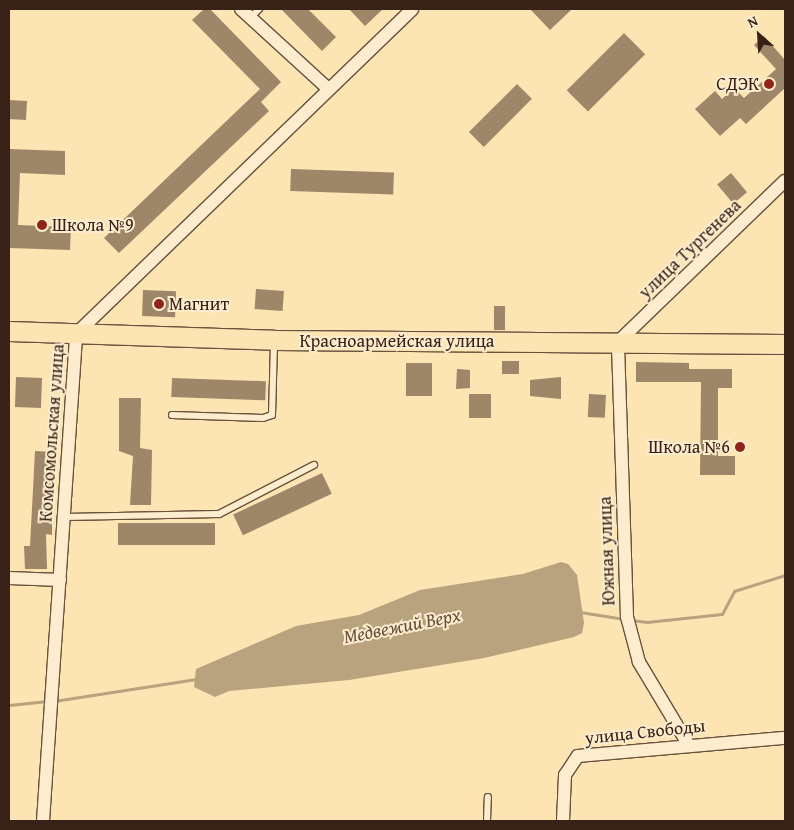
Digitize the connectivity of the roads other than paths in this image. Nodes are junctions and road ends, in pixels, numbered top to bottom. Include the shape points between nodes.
1 (412, 9) edge
2 (250, 12) edge
3 (326, 87) junction
4 (785, 181) edge
5 (9, 331) edge
6 (76, 334) junction
7 (274, 340) junction
8 (618, 342) junction
9 (785, 344) edge
10 (172, 415) dead end
11 (314, 465) dead end
12 (65, 517) junction
13 (9, 578) edge
14 (60, 580) junction
15 (785, 738) edge
16 (688, 744) junction
17 (488, 797) dead end
18 (42, 821) edge
19 (487, 821) edge
20 (563, 821) edge

1 - 3 street, Комсомольская улица
2 - 3 street
3 - 6 street, Комсомольская улица
4 - 8 street, улица Тургенева
5 - 6 main road, Красноармейская улица
6 - 7 main road, Красноармейская улица
6 - 12 street, Комсомольская улица
7 - 8 main road, Красноармейская улица
7 - 10 lane via 272,414 263,418
8 - 9 main road, Красноармейская улица
8 - 16 street, Южная улица via 627,617 639,662
11 - 12 lane via 219,514
12 - 14 street, Комсомольская улица
13 - 14 street
14 - 18 street, Комсомольская улица
15 - 16 street, улица Свободы
16 - 20 street, улица Свободы via 578,756 565,775
17 - 19 lane

